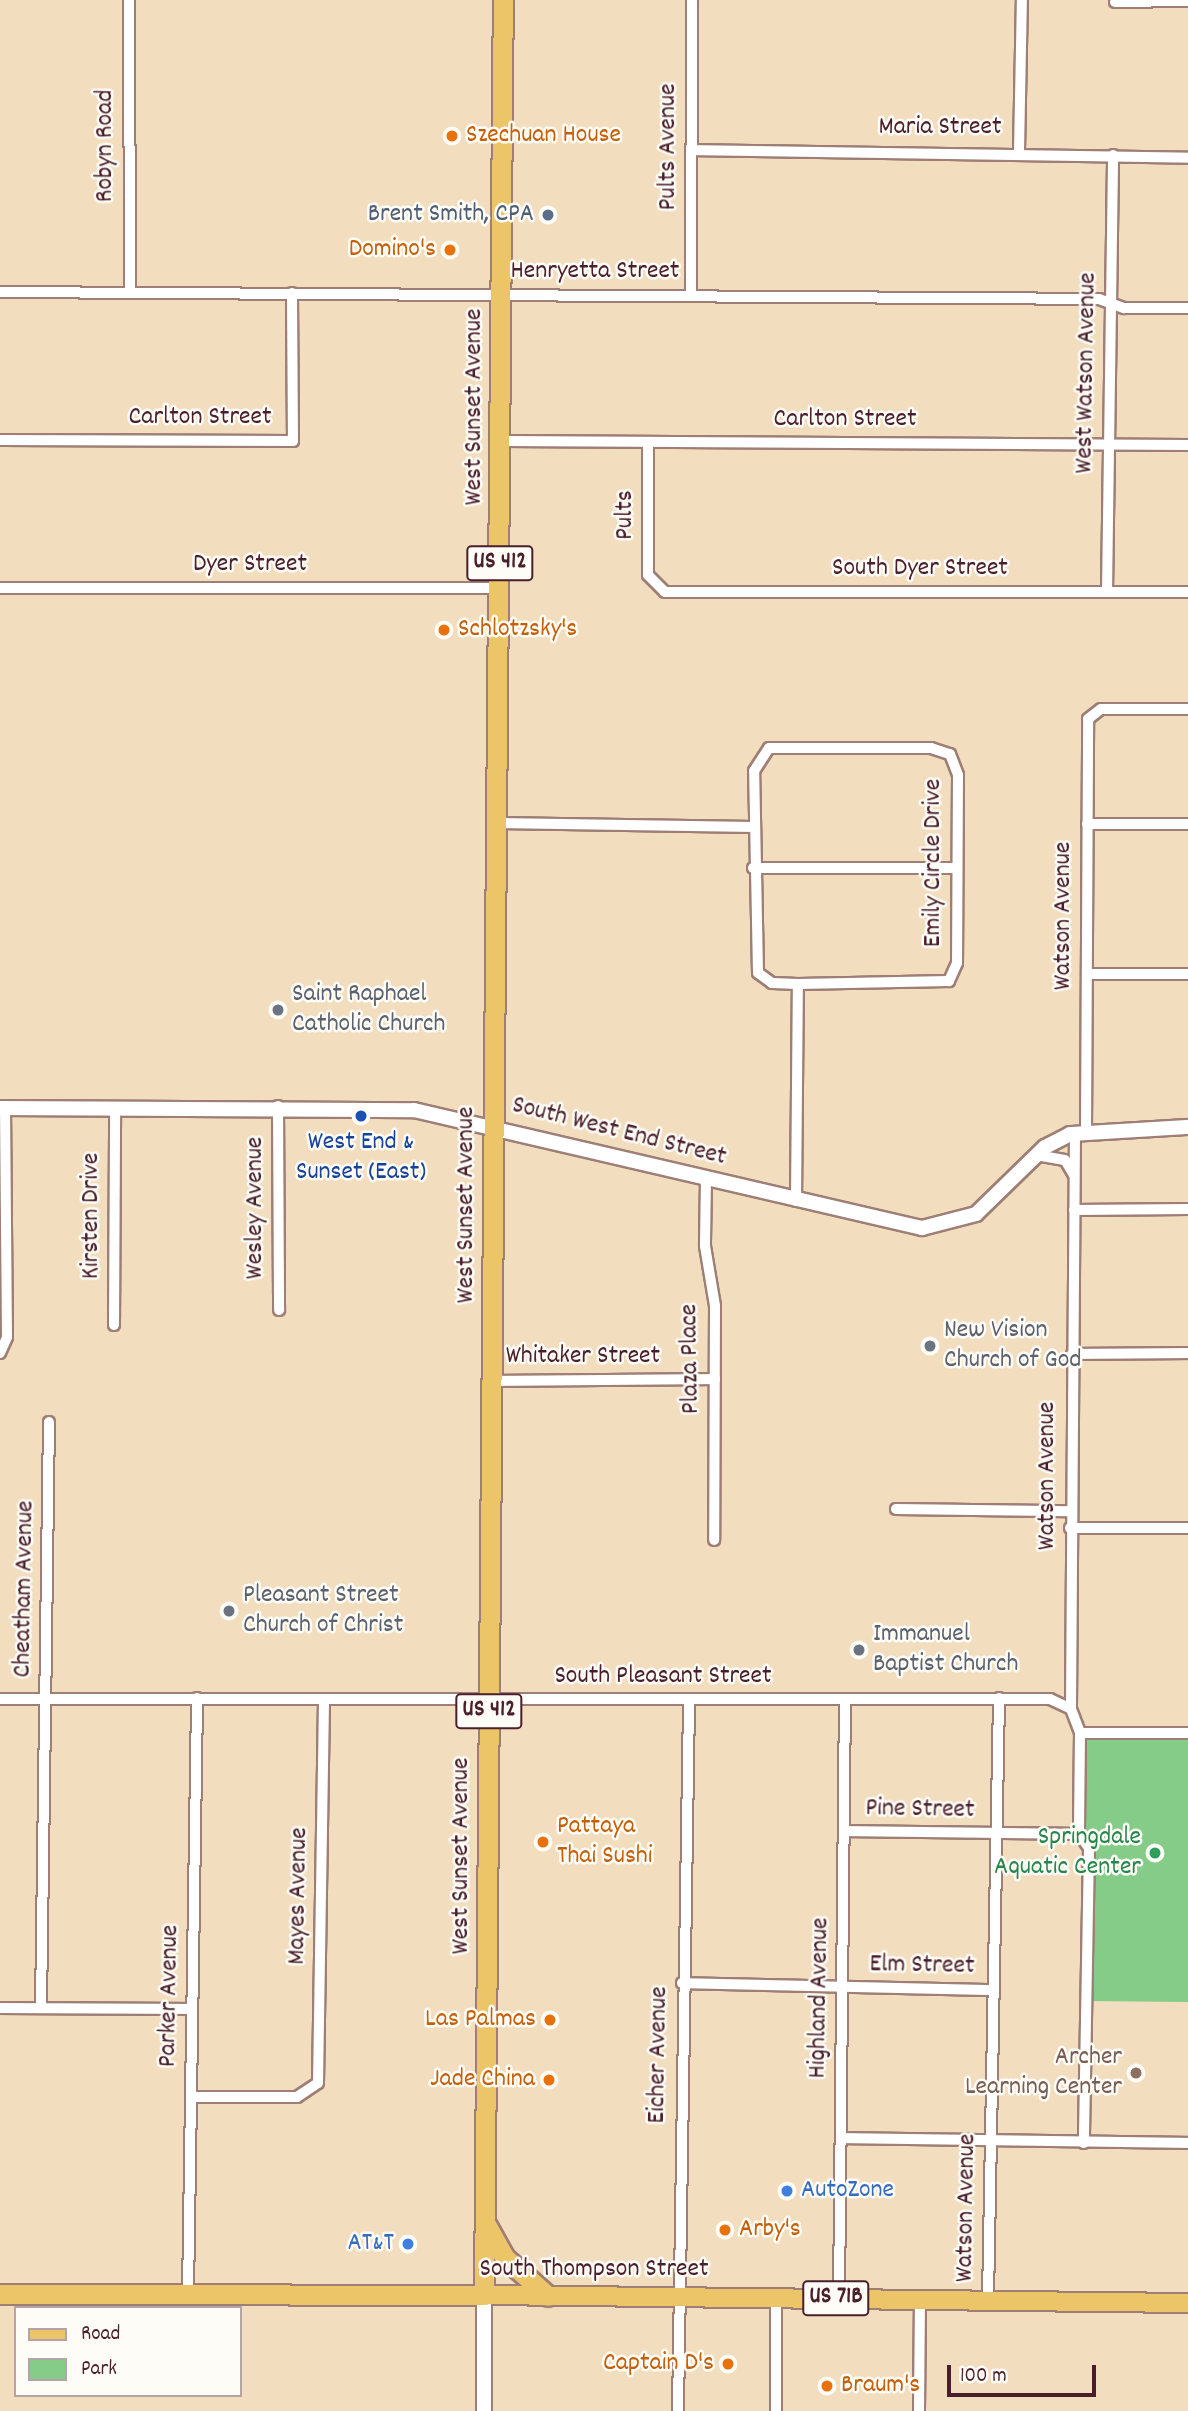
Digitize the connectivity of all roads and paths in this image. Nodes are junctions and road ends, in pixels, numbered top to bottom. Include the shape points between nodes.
1 (129, 0) edge
2 (503, 0) edge
3 (692, 0) edge
4 (1022, 0) edge
5 (1188, 1) edge
6 (1115, 2) dead end
7 (692, 150) junction
8 (1020, 151) junction
9 (1114, 155) junction
10 (1188, 158) edge
11 (0, 292) edge
12 (130, 292) junction
13 (292, 293) junction
14 (502, 294) junction
15 (691, 295) junction
16 (1111, 304) junction
17 (1188, 308) edge
18 (0, 440) edge
19 (501, 441) junction
20 (648, 442) junction
21 (1110, 444) junction
22 (1188, 445) edge
23 (653, 587) joint
24 (0, 588) edge
25 (500, 588) junction
26 (1107, 592) junction
27 (1188, 592) edge
28 (1188, 709) edge
29 (497, 823) junction
30 (1087, 824) junction
31 (1188, 824) edge
32 (754, 827) junction
33 (753, 868) junction
34 (957, 868) junction
35 (1087, 974) junction
36 (1188, 974) edge
37 (797, 984) junction
38 (278, 1106) junction
39 (116, 1107) junction
40 (2, 1108) edge
41 (494, 1126) junction
42 (1188, 1127) edge
43 (1081, 1131) junction
44 (1036, 1155) junction
45 (1075, 1177) junction
46 (706, 1179) junction
47 (796, 1201) junction
48 (1188, 1209) edge
49 (1074, 1210) junction
50 (279, 1310) dead end
51 (114, 1325) dead end
52 (0, 1353) edge
53 (1188, 1353) edge
54 (1072, 1354) junction
55 (715, 1379) junction
56 (493, 1381) junction
57 (50, 1422) dead end
58 (896, 1508) dead end
59 (1070, 1511) junction
60 (1070, 1528) junction
61 (1188, 1528) edge
62 (714, 1540) dead end
63 (197, 1698) junction
64 (999, 1698) junction
65 (0, 1699) edge
66 (45, 1699) junction
67 (324, 1699) junction
68 (489, 1700) junction
69 (689, 1700) junction
70 (845, 1700) junction
71 (1072, 1710) junction
72 (1080, 1733) junction
73 (1188, 1733) edge
74 (845, 1831) junction
75 (996, 1834) junction
76 (1079, 1834) junction
77 (682, 1983) junction
78 (844, 1987) junction
79 (993, 1990) junction
80 (0, 2008) edge
81 (41, 2008) junction
82 (192, 2009) junction
83 (191, 2097) junction
84 (842, 2138) junction
85 (991, 2141) junction
86 (1084, 2143) junction
87 (1188, 2143) edge
88 (485, 2221) junction
89 (0, 2294) edge
90 (188, 2294) junction
91 (484, 2295) junction
92 (548, 2296) junction
93 (679, 2296) junction
94 (776, 2297) junction
95 (839, 2298) junction
96 (920, 2298) junction
97 (988, 2299) junction
98 (1188, 2303) edge
99 (484, 2411) edge
100 (678, 2411) edge
101 (776, 2411) edge
102 (919, 2411) edge

1 - 12 street, Robyn Road
2 - 14 highway, West Sunset Avenue / US 412
3 - 7 street, Pults Avenue
4 - 8 street
5 - 6 street
7 - 8 street, Maria Street
7 - 15 street, Pults Avenue
8 - 9 street, Maria Street
9 - 10 street, Maria Street
9 - 16 street, West Watson Avenue
11 - 12 street, Henryetta Street
12 - 13 street, Henryetta Street
13 - 14 street, Henryetta Street
13 - 18 street, Carlton Street via 293,441
14 - 15 street, Henryetta Street
14 - 19 highway, West Sunset Avenue / US 412
15 - 16 street, Henryetta Street
16 - 17 street, Henryetta Street
16 - 21 street, West Watson Avenue
19 - 20 street, Carlton Street
19 - 25 highway, West Sunset Avenue / US 412
20 - 21 street, Carlton Street
20 - 23 street, Pults
21 - 22 street, Carlton Street
21 - 26 street, West Watson Avenue
23 - 26 street, South Dyer Street via 665,592
24 - 25 street, Dyer Street
25 - 29 highway, West Sunset Avenue / US 412
26 - 27 street, South Dyer Street
28 - 30 street, Watson Avenue via 1101,709 1087,719
29 - 32 street
29 - 41 highway, West Sunset Avenue / US 412
30 - 31 street
30 - 35 street, Watson Avenue
32 - 33 street, Emily Circle Drive
32 - 34 street, Emily Circle Drive via 756,762 769,748 942,750 956,763
33 - 34 street
33 - 37 street, Emily Circle Drive via 754,965 765,980
34 - 37 street, Emily Circle Drive via 957,963 949,981
35 - 36 street
35 - 43 street, Watson Avenue
37 - 47 street
38 - 39 street, South West End Street
38 - 41 street, South West End Street via 388,1107
38 - 50 street, Wesley Avenue
39 - 40 street, South West End Street
39 - 51 street, Kirsten Drive
40 - 52 street via 7,1337
41 - 46 street, South West End Street
41 - 56 highway, West Sunset Avenue / US 412
42 - 43 street, South West End Street
43 - 44 street, South West End Street
43 - 45 street, Watson Avenue
44 - 45 street via 1065,1160
44 - 47 street, South West End Street via 990,1205 953,1224 903,1226
45 - 49 street, Watson Avenue
46 - 47 street, South West End Street
46 - 55 street, Plaza Place
48 - 49 street
49 - 54 street, Watson Avenue
53 - 54 street
54 - 59 street, Watson Avenue
55 - 56 street, Whitaker Street
55 - 62 street, Plaza Place
56 - 68 highway, West Sunset Avenue / US 412
57 - 66 street, Cheatham Avenue
58 - 59 street
59 - 60 street, Watson Avenue
60 - 61 street
60 - 71 street, Watson Avenue
63 - 66 street, South Pleasant Street
63 - 67 street, South Pleasant Street
63 - 82 street, Parker Avenue
64 - 70 street, South Pleasant Street
64 - 71 street, South Pleasant Street via 1050,1699
64 - 75 street, Watson Avenue
65 - 66 street, South Pleasant Street
66 - 81 street, Cheatham Avenue
67 - 68 street, South Pleasant Street
67 - 83 street, Mayes Avenue via 320,2074 314,2091 297,2097
68 - 69 street, South Pleasant Street
68 - 88 highway, West Sunset Avenue / US 412
69 - 70 street, South Pleasant Street
69 - 77 street, Eicher Avenue
70 - 74 street, Highland Avenue
71 - 72 street, Watson Avenue
72 - 73 street
72 - 76 street, Watson Avenue
74 - 75 street, Pine Street
74 - 78 street, Highland Avenue
75 - 76 street, Pine Street
75 - 79 street, Watson Avenue
76 - 86 street, Watson Avenue via 1089,1848
77 - 78 street, Elm Street
77 - 93 street, Eicher Avenue
78 - 79 street, Elm Street
78 - 84 street, Highland Avenue
79 - 85 street, Watson Avenue
80 - 81 street
81 - 82 street
82 - 83 street, Parker Avenue
83 - 90 street, Parker Avenue
84 - 85 street
84 - 95 street, Highland Avenue
85 - 86 street
85 - 97 street, Watson Avenue
86 - 87 street
88 - 91 highway, West Sunset Avenue / US 412
88 - 92 highway via 505,2258
89 - 90 highway, South Thompson Street / US 71B
90 - 91 highway, South Thompson Street / US 71B
91 - 92 main road, South Thompson Street / US 71B
91 - 99 street, West Sunset Avenue
92 - 93 main road, South Thompson Street / US 71B
93 - 94 main road, South Thompson Street / US 71B
93 - 100 street, Eicher Avenue
94 - 95 main road, South Thompson Street / US 71B
94 - 101 street
95 - 96 main road, South Thompson Street / US 71B
96 - 97 main road, South Thompson Street / US 71B
96 - 102 street
97 - 98 main road, South Thompson Street / US 71B

